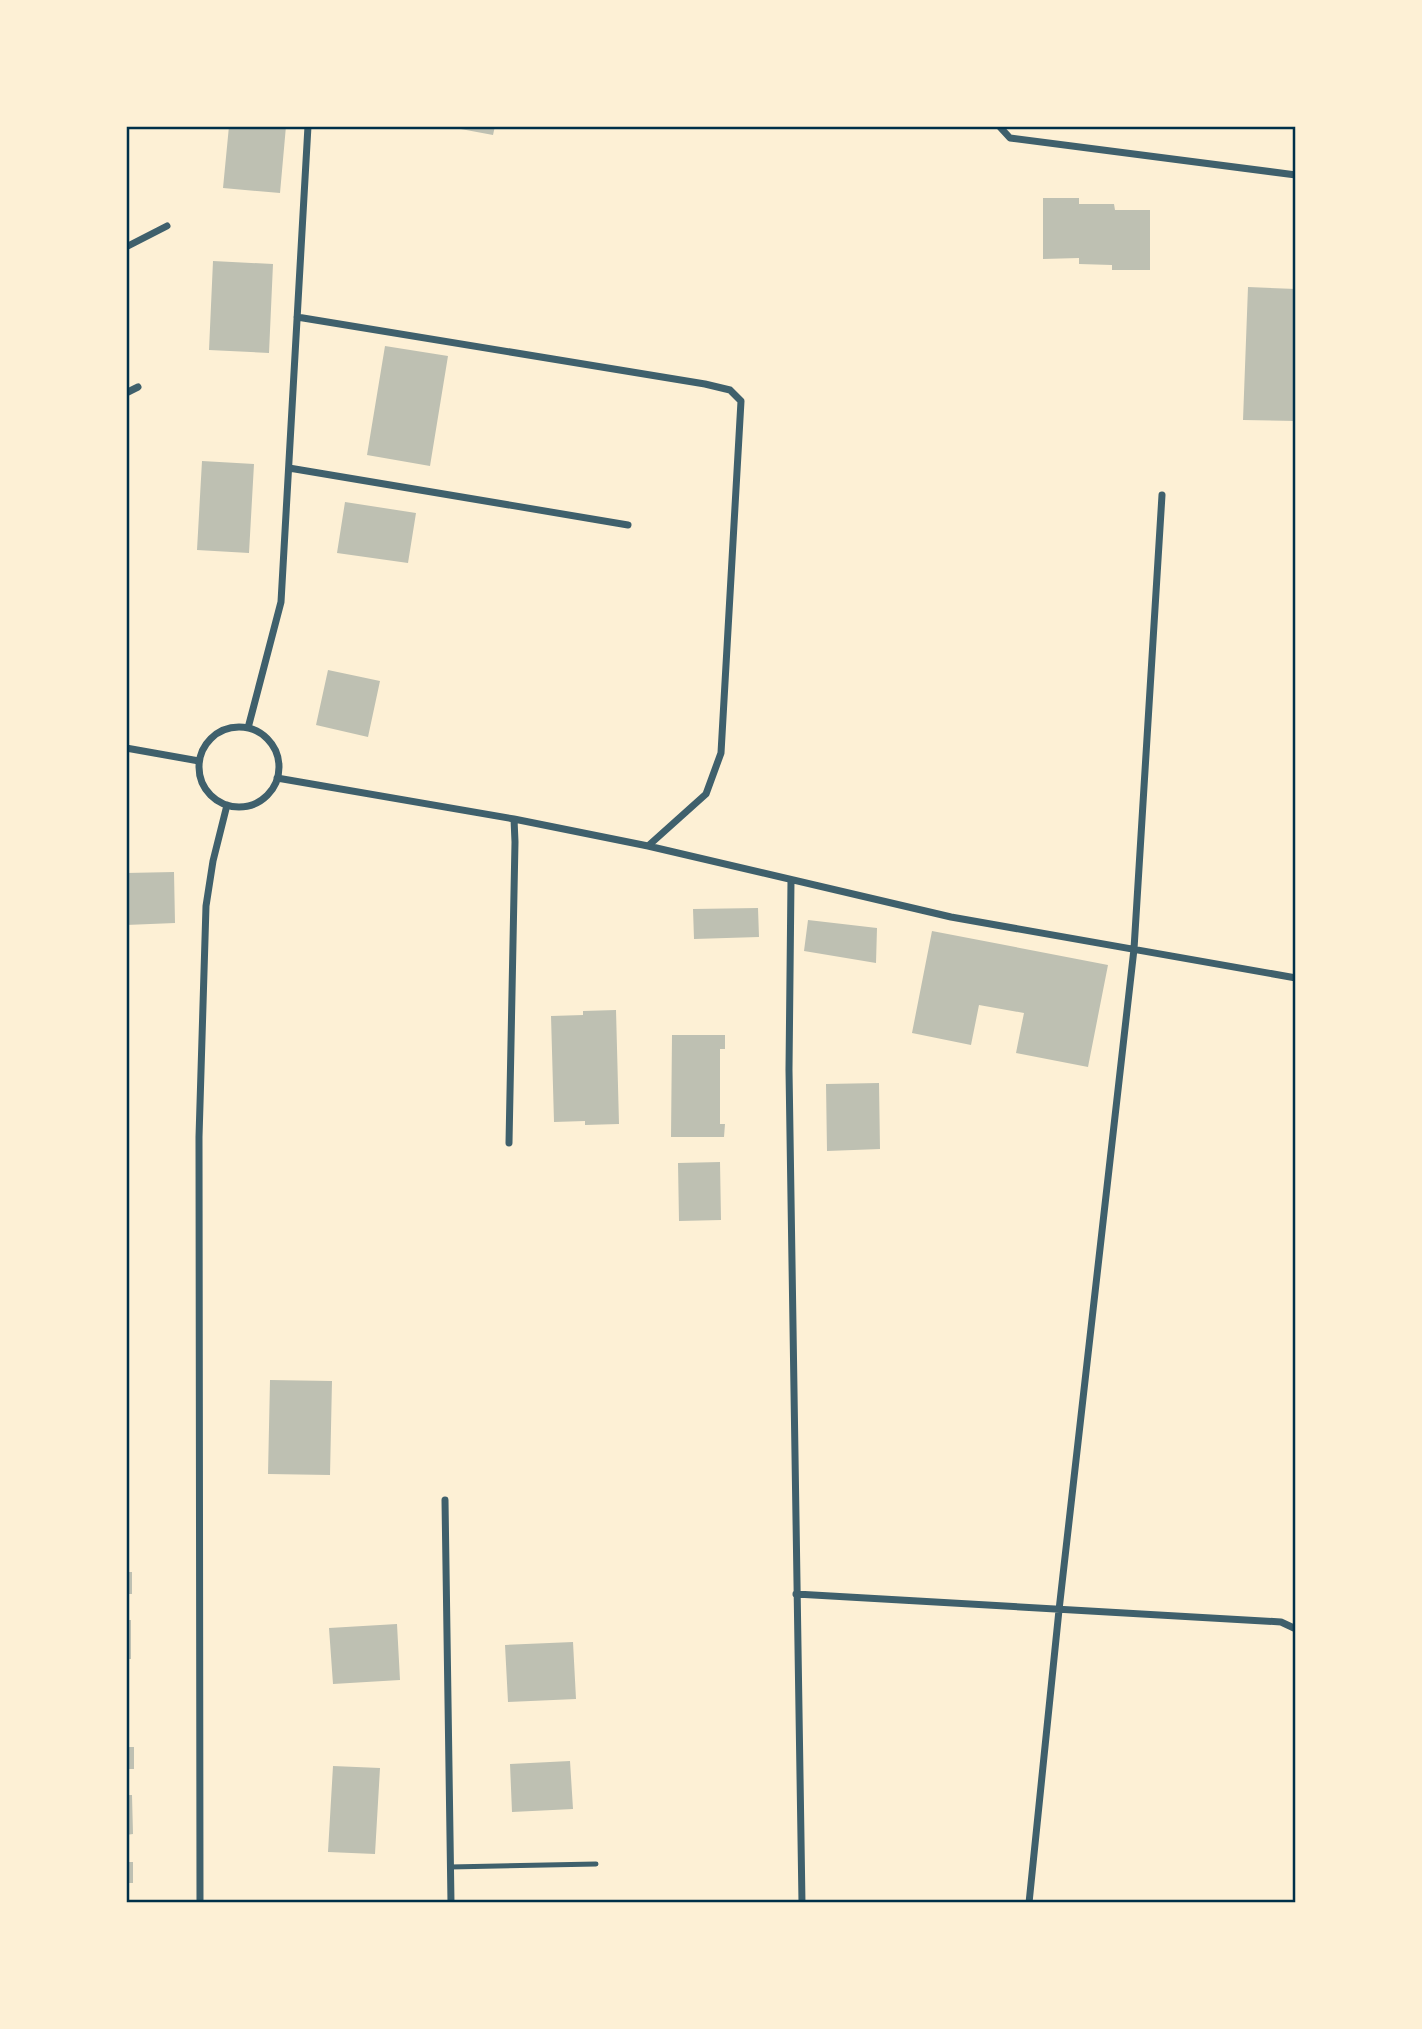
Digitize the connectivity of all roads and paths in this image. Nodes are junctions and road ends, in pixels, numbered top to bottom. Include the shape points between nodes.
1 (308, 126) edge
2 (999, 126) edge
3 (1296, 175) edge
4 (167, 226) dead end
5 (126, 247) edge
6 (297, 317) junction
7 (138, 387) dead end
8 (126, 393) edge
9 (289, 468) junction
10 (1162, 495) dead end
11 (628, 524) dead end
12 (248, 728) junction
13 (126, 748) edge
14 (200, 761) junction
15 (277, 778) junction
16 (227, 805) junction
17 (514, 819) junction
18 (648, 846) junction
19 (790, 880) junction
20 (1134, 949) junction
21 (1296, 978) edge
22 (509, 1143) dead end
23 (445, 1500) dead end
24 (796, 1594) junction
25 (1059, 1610) junction
26 (1296, 1629) edge
27 (596, 1864) dead end
28 (450, 1867) junction
29 (200, 1903) edge
30 (451, 1903) edge
31 (802, 1903) edge
32 (1029, 1903) edge

1 - 6 street
2 - 3 street via 1010,138
4 - 5 street
6 - 9 street
6 - 18 street via 705,384 730,390 741,401 721,753 706,794
7 - 8 street
9 - 11 street
9 - 12 street via 281,602
10 - 20 street
12 - 14 street via 225,729 216,735 204,746
12 - 15 street via 272,746
13 - 14 street
14 - 16 street via 199,773 207,792
15 - 16 street via 257,802
15 - 17 street
16 - 29 street via 206,906 199,1138
17 - 18 street
17 - 22 street
18 - 19 street
19 - 20 street via 951,918
19 - 24 street
20 - 21 street
20 - 25 street
23 - 28 street
24 - 25 street
24 - 31 street
25 - 26 street via 1282,1622
25 - 32 street
27 - 28 lane
28 - 30 street

